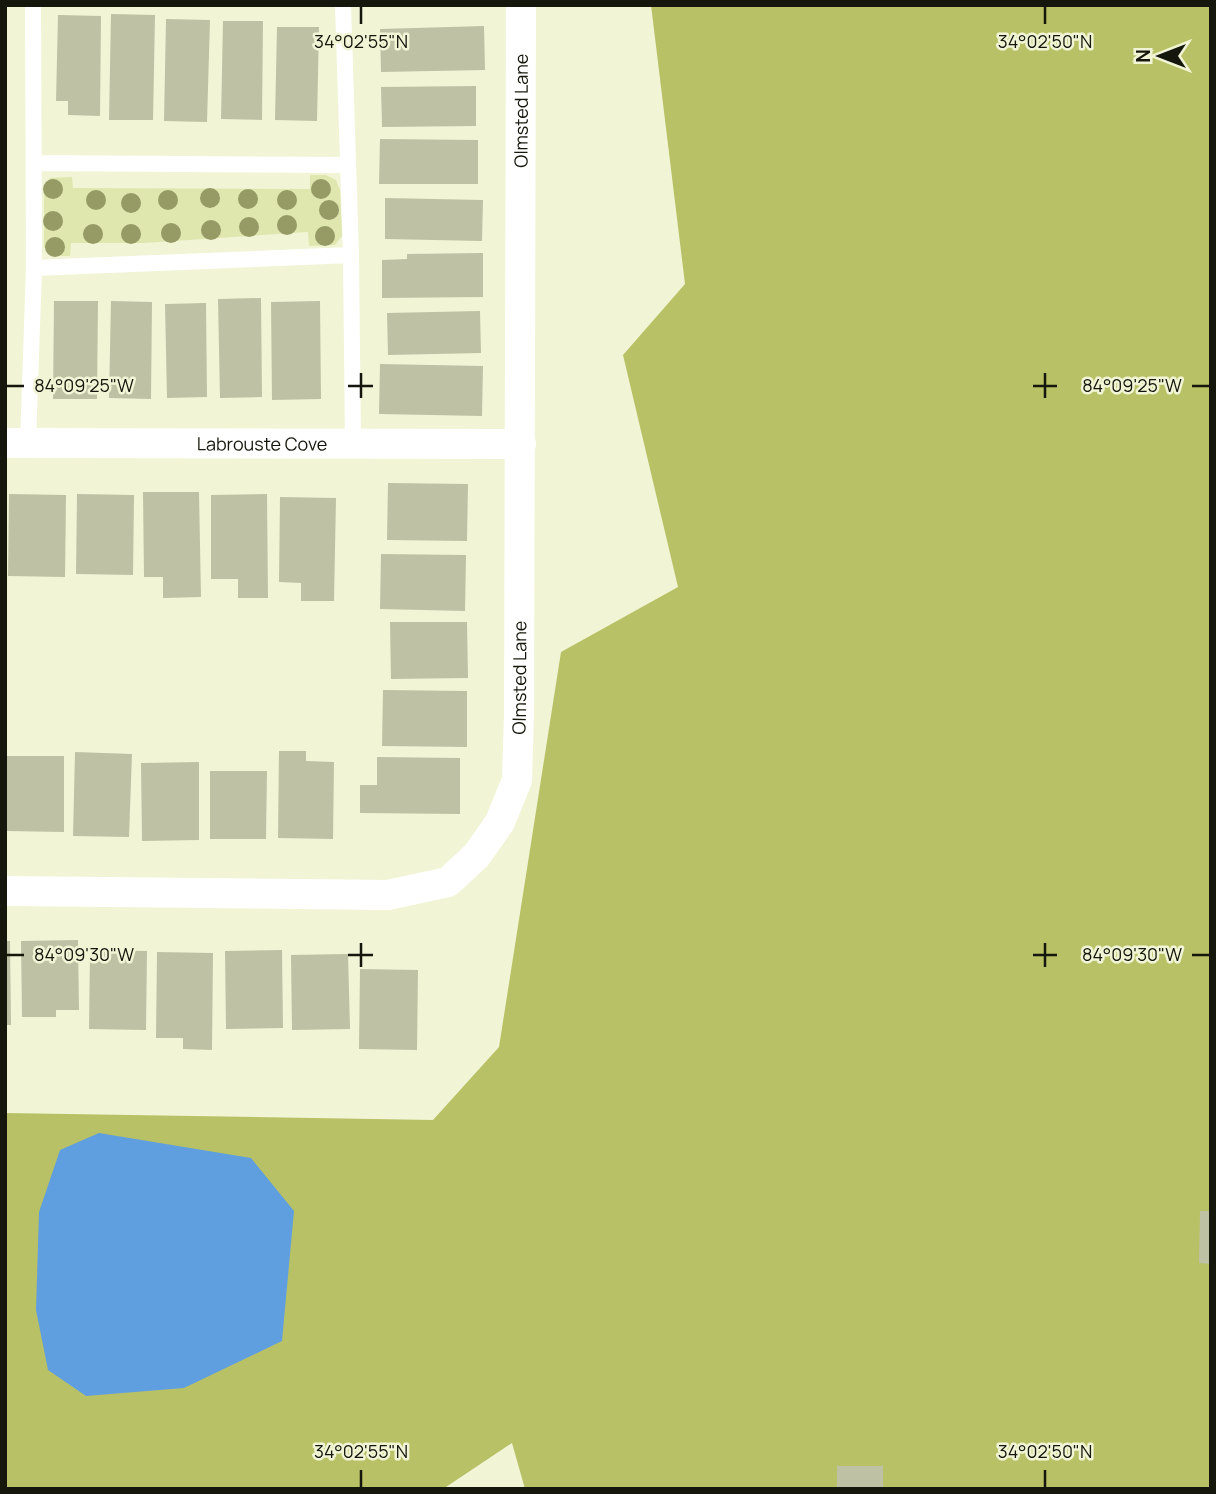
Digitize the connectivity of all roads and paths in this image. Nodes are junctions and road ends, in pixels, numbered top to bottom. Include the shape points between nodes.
1 (33, 5) edge
2 (344, 5) edge
3 (521, 5) edge
4 (34, 163) junction
5 (347, 165) junction
6 (351, 255) junction
7 (34, 268) junction
8 (16, 443) edge
9 (521, 444) junction
10 (353, 445) junction
11 (5, 891) edge

1 - 4 lane
2 - 5 lane
3 - 9 street, Olmsted Lane
4 - 5 lane
4 - 7 lane
5 - 6 lane
6 - 7 lane
6 - 10 lane
7 - 8 lane
8 - 10 street, Labrouste Cove
9 - 10 street, Labrouste Cove
9 - 11 street, Olmsted Lane via 517,780 500,822 477,855 448,883 388,895

